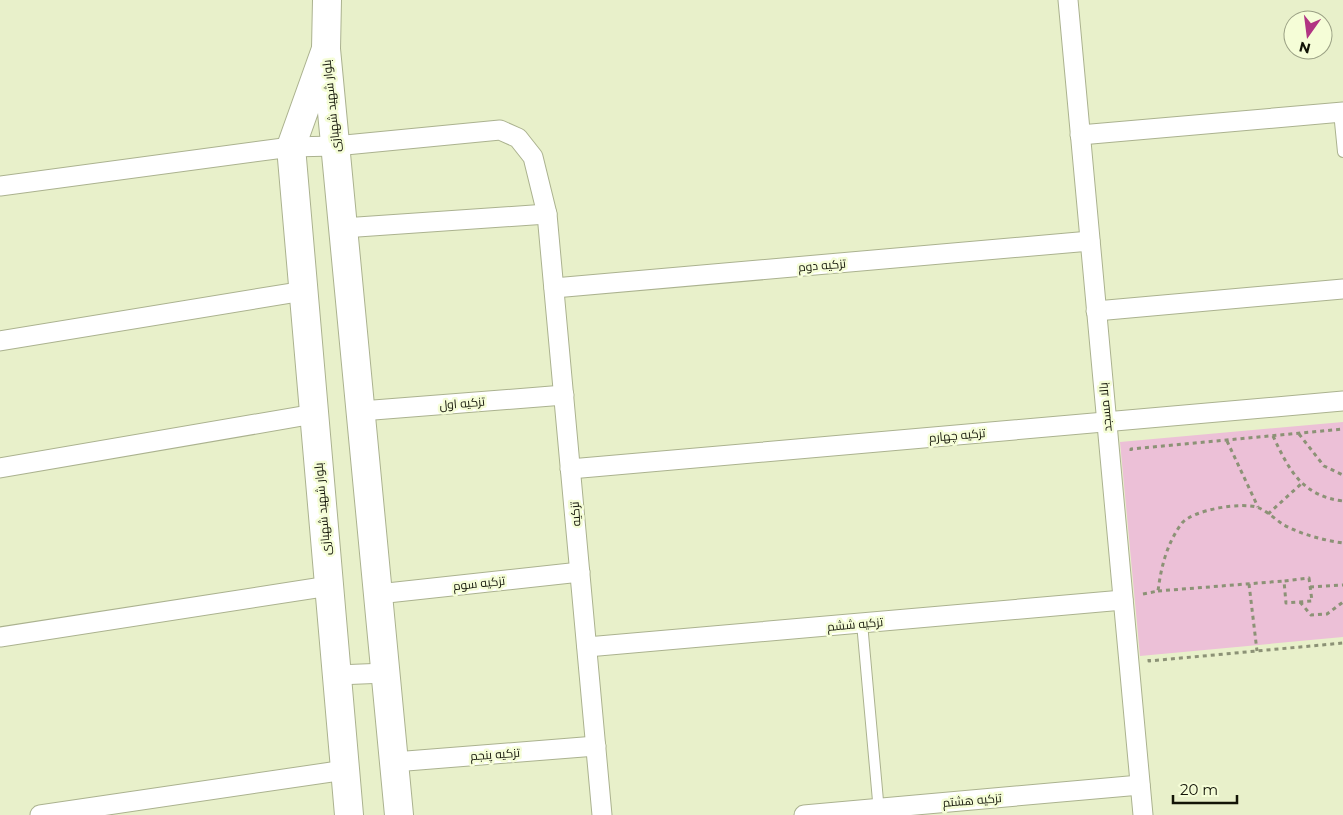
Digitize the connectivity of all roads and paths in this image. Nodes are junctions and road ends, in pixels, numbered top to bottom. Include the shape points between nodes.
1 (323, 0) edge
2 (1068, 0) edge
3 (326, 49) junction
4 (1341, 112) edge
5 (1080, 135) junction
6 (335, 146) junction
7 (291, 147) junction
8 (1343, 152) edge
9 (0, 186) edge
10 (547, 214) junction
11 (343, 228) junction
12 (1090, 241) junction
13 (554, 288) junction
14 (1343, 289) edge
15 (304, 291) junction
16 (1096, 311) junction
17 (0, 341) edge
18 (564, 395) junction
19 (1343, 401) edge
20 (361, 411) junction
21 (314, 414) junction
22 (1107, 421) junction
23 (1343, 429) edge
24 (1298, 434) junction
25 (1272, 436) junction
26 (1226, 440) junction
27 (1131, 459) dead end
28 (0, 468) edge
29 (570, 469) junction
30 (1343, 475) edge
31 (1301, 484) junction
32 (1343, 501) edge
33 (1258, 508) junction
34 (1268, 514) junction
35 (1343, 543) edge
36 (580, 572) junction
37 (1284, 581) junction
38 (1142, 584) dead end
39 (1249, 584) junction
40 (1343, 585) edge
41 (329, 586) junction
42 (1310, 588) junction
43 (1158, 591) junction
44 (378, 594) junction
45 (1143, 594) junction
46 (1122, 596) junction
47 (1300, 602) junction
48 (1343, 602) edge
49 (1144, 604) dead end
50 (862, 623) junction
51 (0, 637) edge
52 (1343, 643) edge
53 (587, 647) junction
54 (1257, 651) junction
55 (1148, 652) dead end
56 (386, 673) junction
57 (337, 675) junction
58 (596, 746) junction
59 (394, 762) junction
60 (345, 770) junction
61 (1140, 785) junction
62 (879, 812) edge
63 (40, 815) edge
64 (349, 815) edge
65 (399, 815) edge
66 (602, 815) edge
67 (804, 815) edge
68 (1143, 815) edge

1 - 3 street
2 - 5 street, بالا مسجد
3 - 6 street, بلوار شهید شهبازی
3 - 7 street, بلوار شهید شهبازی
4 - 5 street
4 - 8 lane
5 - 12 street, بالا مسجد
6 - 7 street, تزکیه
6 - 10 street, تزکیه via 500,130 518,138 533,157
6 - 11 street, بلوار شهید شهبازی
7 - 9 street, تزکیه
7 - 15 street, بلوار شهید شهبازی
10 - 11 street
10 - 13 street, تزکیه
11 - 20 street, بلوار شهید شهبازی
12 - 13 street, تزکیه دوم
12 - 16 street, بالا مسجد
13 - 18 street, تزکیه
14 - 16 street
15 - 17 street
15 - 21 street, بلوار شهید شهبازی
16 - 22 street, بالا مسجد
18 - 20 street, تزکیه اول
18 - 29 street, تزکیه
19 - 22 street, تزکیه چهارم
20 - 44 street, بلوار شهید شهبازی
21 - 28 street
21 - 41 street, بلوار شهید شهبازی
22 - 29 street, تزکیه چهارم
22 - 46 street, بالا مسجد
23 - 24 path
24 - 25 path
24 - 30 path via 1324,466
25 - 26 path
25 - 31 path via 1287,466
26 - 27 path via 1130,449
26 - 33 path
29 - 36 street, تزکیه
31 - 32 path via 1326,499
31 - 34 path
33 - 34 path
33 - 43 path via 1240,505 1220,507 1183,521 1164,555
34 - 35 path via 1284,525 1319,539
36 - 44 street, تزکیه سوم
36 - 53 street, تزکیه
37 - 39 path
37 - 42 path via 1309,578
37 - 47 path via 1286,604
38 - 45 path
39 - 43 path
39 - 54 path
40 - 42 path
41 - 51 street
41 - 57 street, بلوار شهید شهبازی
42 - 47 path via 1312,601
43 - 45 path
44 - 56 street, بلوار شهید شهبازی
45 - 46 path
45 - 49 path
46 - 50 street, تزکیه ششم
46 - 61 street, بالا مسجد
47 - 48 path via 1311,615 1327,614
50 - 53 street, تزکیه ششم
50 - 62 lane
52 - 54 path
53 - 58 street, تزکیه
54 - 55 path via 1149,661
56 - 57 street
56 - 59 street, بلوار شهید شهبازی
57 - 60 street, بلوار شهید شهبازی
58 - 59 street, تزکیه پنجم
58 - 66 street, تزکیه
59 - 65 street, بلوار شهید شهبازی
60 - 63 street
60 - 64 street, بلوار شهید شهبازی
61 - 62 street, تزکیه هشتم
61 - 68 street, بالا مسجد
62 - 67 street, تزکیه هشتم

